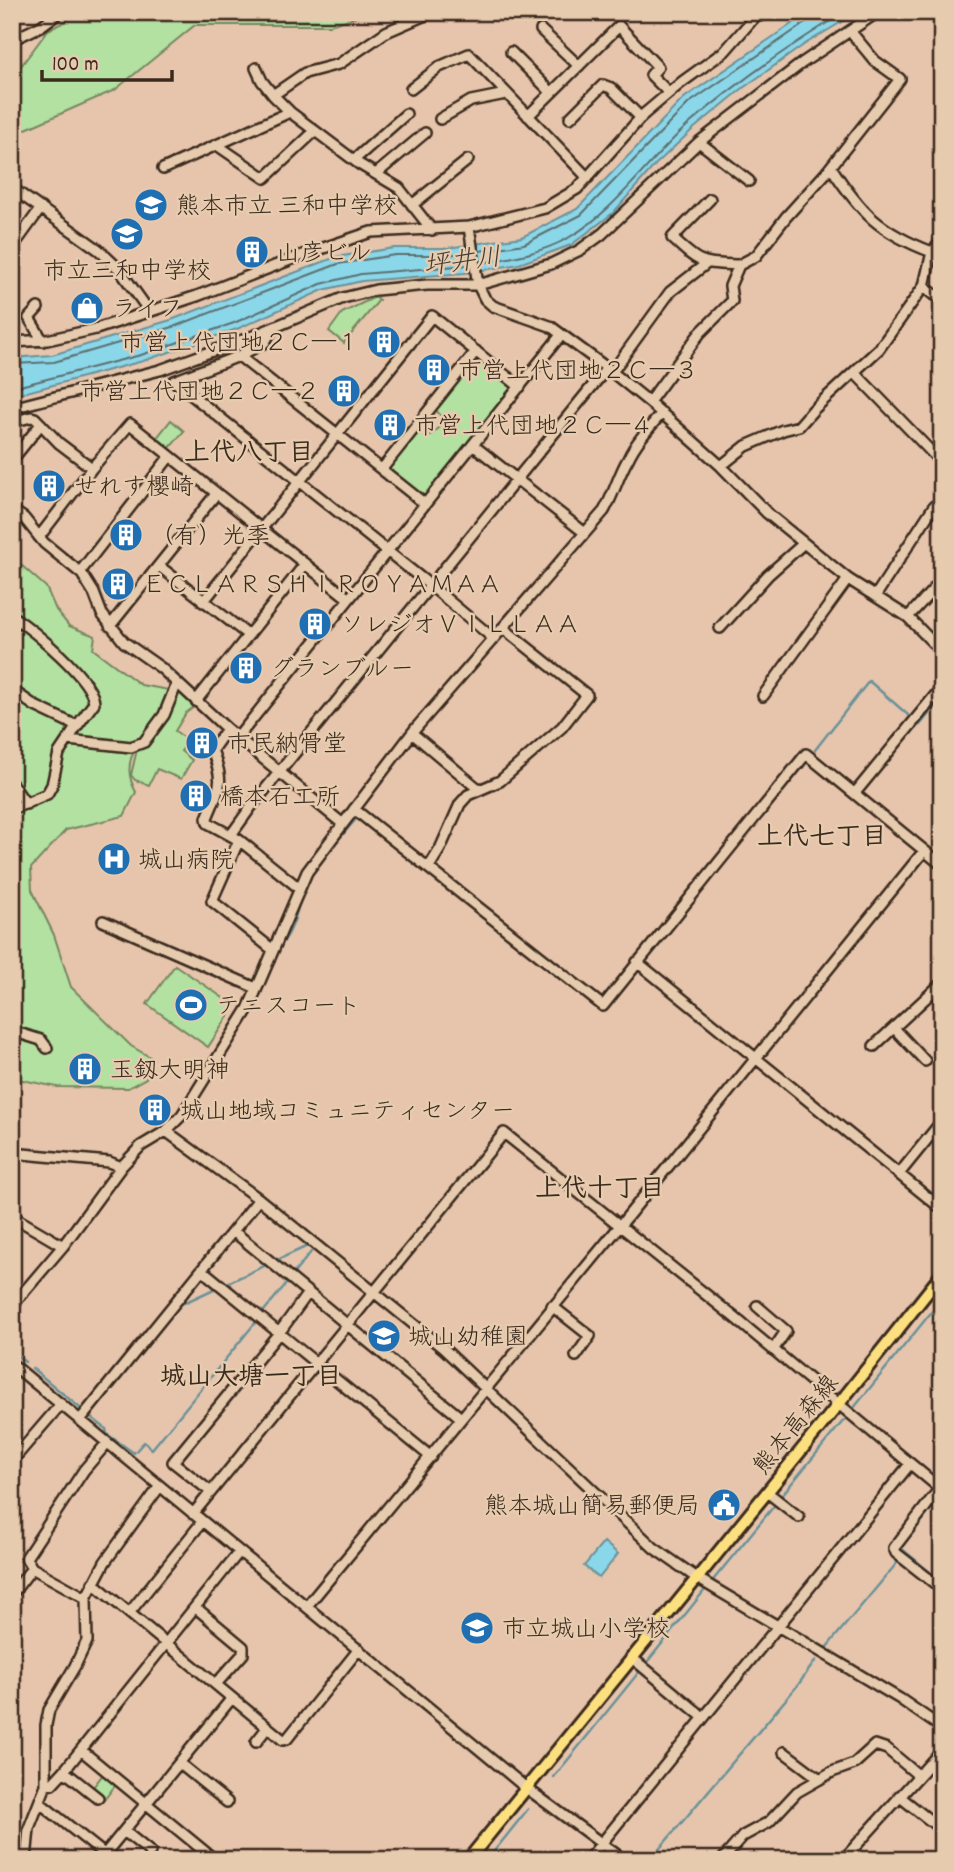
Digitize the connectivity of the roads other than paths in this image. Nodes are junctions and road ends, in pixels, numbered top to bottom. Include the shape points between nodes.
1 (60, 12) edge
2 (432, 12) edge
3 (773, 12) edge
4 (878, 12) edge
5 (757, 15) edge
6 (541, 30) dead end
7 (850, 31) junction
8 (12, 40) edge
9 (511, 52) dead end
10 (579, 66) junction
11 (256, 68) dead end
12 (411, 89) dead end
13 (551, 92) junction
14 (669, 93) junction
15 (506, 94) junction
16 (273, 95) junction
17 (290, 112) junction
18 (406, 114) dead end
19 (528, 116) junction
20 (440, 118) dead end
21 (570, 118) dead end
22 (641, 118) junction
23 (315, 131) junction
24 (425, 133) dead end
25 (699, 142) junction
26 (217, 145) junction
27 (354, 160) junction
28 (468, 160) dead end
29 (831, 167) junction
30 (163, 169) dead end
31 (376, 174) junction
32 (587, 178) junction
33 (749, 181) dead end
34 (12, 188) edge
35 (710, 199) dead end
36 (412, 205) junction
37 (40, 208) junction
38 (432, 230) junction
39 (469, 230) junction
40 (942, 241) edge
41 (12, 248) edge
42 (932, 252) junction
43 (706, 264) junction
44 (739, 265) junction
45 (477, 281) junction
46 (925, 286) junction
47 (942, 301) edge
48 (38, 309) dead end
49 (149, 311) junction
50 (273, 328) junction
51 (561, 335) junction
52 (43, 341) junction
53 (12, 342) edge
54 (476, 351) junction
55 (239, 356) junction
56 (609, 370) junction
57 (854, 372) junction
58 (520, 387) junction
59 (649, 402) junction
60 (12, 408) edge
61 (662, 413) junction
62 (12, 422) edge
63 (41, 424) junction
64 (337, 434) junction
65 (473, 445) junction
66 (170, 456) junction
67 (12, 460) edge
68 (942, 463) edge
69 (721, 466) junction
70 (92, 468) junction
71 (382, 469) junction
72 (517, 479) junction
73 (299, 481) junction
74 (216, 494) junction
75 (425, 504) junction
76 (934, 506) dead end
77 (12, 510) edge
78 (261, 529) junction
79 (585, 533) junction
80 (39, 537) junction
81 (804, 543) junction
82 (386, 552) junction
83 (305, 564) junction
84 (159, 566) junction
85 (80, 572) junction
86 (849, 579) junction
87 (942, 580) edge
88 (431, 586) junction
89 (876, 595) junction
90 (349, 599) junction
91 (203, 601) junction
92 (12, 616) edge
93 (908, 617) junction
94 (110, 626) junction
95 (503, 628) junction
96 (720, 628) dead end
97 (248, 635) junction
98 (493, 638) junction
99 (942, 652) edge
100 (177, 683) junction
101 (942, 687) edge
102 (12, 690) edge
103 (763, 696) dead end
104 (196, 701) junction
105 (77, 726) junction
106 (227, 729) junction
107 (412, 733) junction
108 (238, 737) junction
109 (68, 740) junction
110 (280, 772) junction
111 (12, 784) edge
112 (481, 789) junction
113 (855, 793) junction
114 (26, 804) junction
115 (12, 809) edge
116 (354, 809) junction
117 (343, 824) junction
118 (235, 837) junction
119 (924, 850) junction
120 (942, 865) edge
121 (429, 867) junction
122 (299, 888) junction
123 (103, 921) dead end
124 (273, 950) junction
125 (637, 962) junction
126 (942, 983) edge
127 (256, 988) junction
128 (894, 1028) junction
129 (12, 1031) edge
130 (874, 1046) dead end
131 (47, 1048) dead end
132 (755, 1059) junction
133 (925, 1061) dead end
134 (942, 1121) edge
135 (166, 1131) junction
136 (12, 1153) edge
137 (121, 1167) junction
138 (899, 1174) junction
139 (259, 1199) junction
140 (942, 1209) edge
141 (12, 1216) edge
142 (619, 1227) junction
143 (233, 1231) junction
144 (63, 1246) junction
145 (202, 1270) junction
146 (942, 1274) edge
147 (373, 1292) junction
148 (308, 1293) junction
149 (12, 1306) edge
150 (757, 1306) dead end
151 (552, 1307) junction
152 (347, 1324) junction
153 (279, 1333) junction
154 (773, 1350) junction
155 (576, 1356) dead end
156 (316, 1363) junction
157 (12, 1364) edge
158 (484, 1388) junction
159 (61, 1404) junction
160 (838, 1405) junction
161 (461, 1418) junction
162 (80, 1420) junction
163 (107, 1443) junction
164 (431, 1457) junction
165 (12, 1461) edge
166 (910, 1464) junction
167 (160, 1486) junction
168 (941, 1489) edge
169 (211, 1492) junction
170 (767, 1492) junction
171 (193, 1514) junction
172 (799, 1517) dead end
173 (202, 1521) junction
174 (239, 1552) junction
175 (32, 1568) junction
176 (697, 1578) junction
177 (93, 1583) junction
178 (942, 1589) edge
179 (12, 1594) edge
180 (86, 1598) junction
181 (307, 1606) junction
182 (195, 1607) junction
183 (130, 1612) junction
184 (779, 1626) junction
185 (167, 1643) junction
186 (359, 1649) junction
187 (631, 1657) junction
188 (216, 1684) junction
189 (232, 1698) junction
190 (704, 1717) junction
191 (267, 1728) junction
192 (942, 1728) edge
193 (256, 1742) dead end
194 (81, 1750) junction
195 (942, 1750) edge
196 (784, 1752) dead end
197 (179, 1763) junction
198 (64, 1771) junction
199 (918, 1775) junction
200 (820, 1779) junction
201 (46, 1785) junction
202 (525, 1787) junction
203 (899, 1796) junction
204 (98, 1798) dead end
205 (40, 1802) junction
206 (227, 1802) dead end
207 (147, 1803) junction
208 (942, 1830) edge
209 (124, 1831) junction
210 (602, 1843) junction
211 (150, 1853) dead end
212 (12, 1855) edge
213 (104, 1855) edge
214 (19, 1860) edge
215 (26, 1860) edge
216 (116, 1860) edge
217 (215, 1860) edge
218 (468, 1860) edge
219 (588, 1860) edge
220 (624, 1860) edge
221 (722, 1860) edge
222 (843, 1860) edge

1 - 8 street
2 - 16 street via 386,32 338,64 305,74
3 - 5 street
4 - 7 street
5 - 14 street via 725,51
6 - 10 street
7 - 25 street
7 - 29 street via 875,61 900,79
9 - 13 street
10 - 13 street
10 - 14 street via 619,26 658,67 651,75
11 - 16 street
12 - 15 street via 439,67 469,54
13 - 19 street
14 - 22 street
15 - 19 street
15 - 20 street via 471,101
16 - 17 street
17 - 23 street
17 - 26 street
18 - 27 street
19 - 32 street
21 - 22 street via 603,85
22 - 32 street
23 - 26 street via 265,178
23 - 27 street
24 - 31 street
25 - 33 street
25 - 45 street via 622,217 580,250 551,264
26 - 30 street
27 - 31 street
28 - 36 street
29 - 42 street via 868,217 904,242
29 - 44 street via 756,256
31 - 36 street via 399,188
32 - 39 street via 545,208
34 - 37 street
35 - 43 street via 672,238
36 - 38 street
37 - 41 street
37 - 49 street via 99,250
38 - 39 street
38 - 49 street via 371,232
39 - 45 street
40 - 42 street
42 - 46 street
43 - 44 street
43 - 56 street via 670,292
44 - 59 street via 730,286 732,301 699,333
45 - 50 street via 376,290 343,298
45 - 51 street via 493,306 550,326
46 - 47 street
46 - 57 street via 879,349
48 - 52 street via 29,318
49 - 52 street
50 - 55 street via 265,341
50 - 60 street via 160,370
51 - 56 street
51 - 58 street
52 - 53 street
54 - 58 street
54 - 64 street via 432,316
54 - 71 street
55 - 64 street
55 - 73 street via 174,381
56 - 59 street
56 - 72 street
57 - 68 street
57 - 69 street via 799,426 746,446
58 - 65 street
59 - 61 street
61 - 69 street
61 - 79 street via 639,440 614,494
62 - 63 street via 31,417
63 - 67 street
63 - 70 street
64 - 71 street
64 - 73 street
65 - 72 street
65 - 75 street
66 - 70 street via 130,424
66 - 74 street
66 - 85 street
69 - 81 street
70 - 80 street
71 - 75 street
72 - 79 street
72 - 88 street
73 - 78 street
73 - 82 street
74 - 78 street
74 - 84 street
75 - 82 street
76 - 89 street
77 - 80 street
78 - 83 street
78 - 91 street
79 - 95 street
80 - 85 street
81 - 86 street
81 - 96 street
82 - 88 street
82 - 90 street
83 - 90 street
83 - 97 street
84 - 91 street
84 - 94 street
85 - 94 street
86 - 89 street
86 - 103 street
87 - 93 street
88 - 98 street
88 - 110 street
89 - 93 street
90 - 108 street
91 - 97 street
92 - 105 street via 53,649 90,689 93,703
93 - 99 street
94 - 100 street
95 - 98 street
95 - 112 street via 587,695 562,727 500,781
97 - 104 street
98 - 107 street
100 - 104 street
100 - 109 street via 164,715 144,742 131,747
101 - 113 street
102 - 105 street
104 - 106 street
105 - 109 street
106 - 108 street
106 - 118 street via 212,750 221,783 207,818 208,823
107 - 112 street
107 - 116 street
108 - 110 street
109 - 114 street via 59,753 50,790
110 - 117 street
110 - 118 street
111 - 114 street
112 - 121 street via 460,804
113 - 119 street
113 - 125 street via 806,754
114 - 115 street
116 - 117 street
116 - 121 street
117 - 122 street
118 - 122 street
118 - 124 street via 212,901
119 - 120 street
119 - 132 street
121 - 125 street via 603,1006
122 - 124 street
123 - 127 street
124 - 127 street
125 - 132 street
126 - 128 street
127 - 135 street via 248,1009 182,1115
128 - 130 street
128 - 133 street
129 - 131 street via 41,1040
132 - 138 street
132 - 142 street
134 - 138 street
135 - 137 street via 141,1146
135 - 139 street
136 - 137 street
137 - 144 street
138 - 140 street
139 - 143 street
139 - 147 street
141 - 144 street
142 - 147 street via 504,1133
142 - 151 street
142 - 154 street
143 - 145 street
143 - 148 street
144 - 149 street
145 - 153 street
145 - 162 street
146 - 160 main road, 熊本高森線
147 - 152 street
147 - 158 street
148 - 152 street
148 - 153 street
150 - 154 street via 786,1331
151 - 155 street via 590,1336
151 - 158 street
152 - 156 street
152 - 161 street
153 - 156 street
153 - 169 street via 173,1462
154 - 160 street
156 - 164 street
156 - 169 street
157 - 159 street
158 - 161 street
158 - 176 street via 654,1548
159 - 162 street
159 - 165 street
160 - 166 street
160 - 170 main road, 熊本高森線
161 - 164 street
162 - 163 street
163 - 167 street
163 - 175 street via 26,1558
164 - 181 street
166 - 168 street
166 - 184 street
167 - 171 street
167 - 177 street
168 - 178 street via 894,1548
169 - 171 street
170 - 172 street
170 - 176 main road, 熊本高森線
171 - 173 street
173 - 174 street
173 - 183 street
174 - 181 street
174 - 182 street
175 - 179 street
175 - 180 street
176 - 184 street
176 - 187 main road, 熊本高森線
177 - 180 street
177 - 183 street
180 - 201 street via 87,1641 48,1710
181 - 186 street
182 - 185 street
182 - 188 street via 243,1647 243,1654
183 - 185 street
184 - 190 street
184 - 192 street
185 - 188 street
185 - 194 street
186 - 191 street via 287,1739
186 - 202 street
187 - 190 street
187 - 202 main road, 熊本高森線
188 - 189 street
189 - 191 street
189 - 197 street
190 - 210 street
191 - 193 street
194 - 198 street
194 - 207 street
195 - 199 street
196 - 200 street
197 - 206 street
197 - 207 street
198 - 201 street
198 - 204 street
199 - 200 street via 878,1745 854,1764
199 - 203 street
200 - 221 street via 797,1792 769,1822 743,1836
201 - 205 street
202 - 210 street
202 - 218 main road, 熊本高森線
203 - 208 street
203 - 222 street
205 - 213 street
205 - 215 street via 29,1828
207 - 209 street
207 - 217 street
209 - 211 street
209 - 213 street
210 - 219 street
210 - 220 street
212 - 214 street
213 - 216 street

